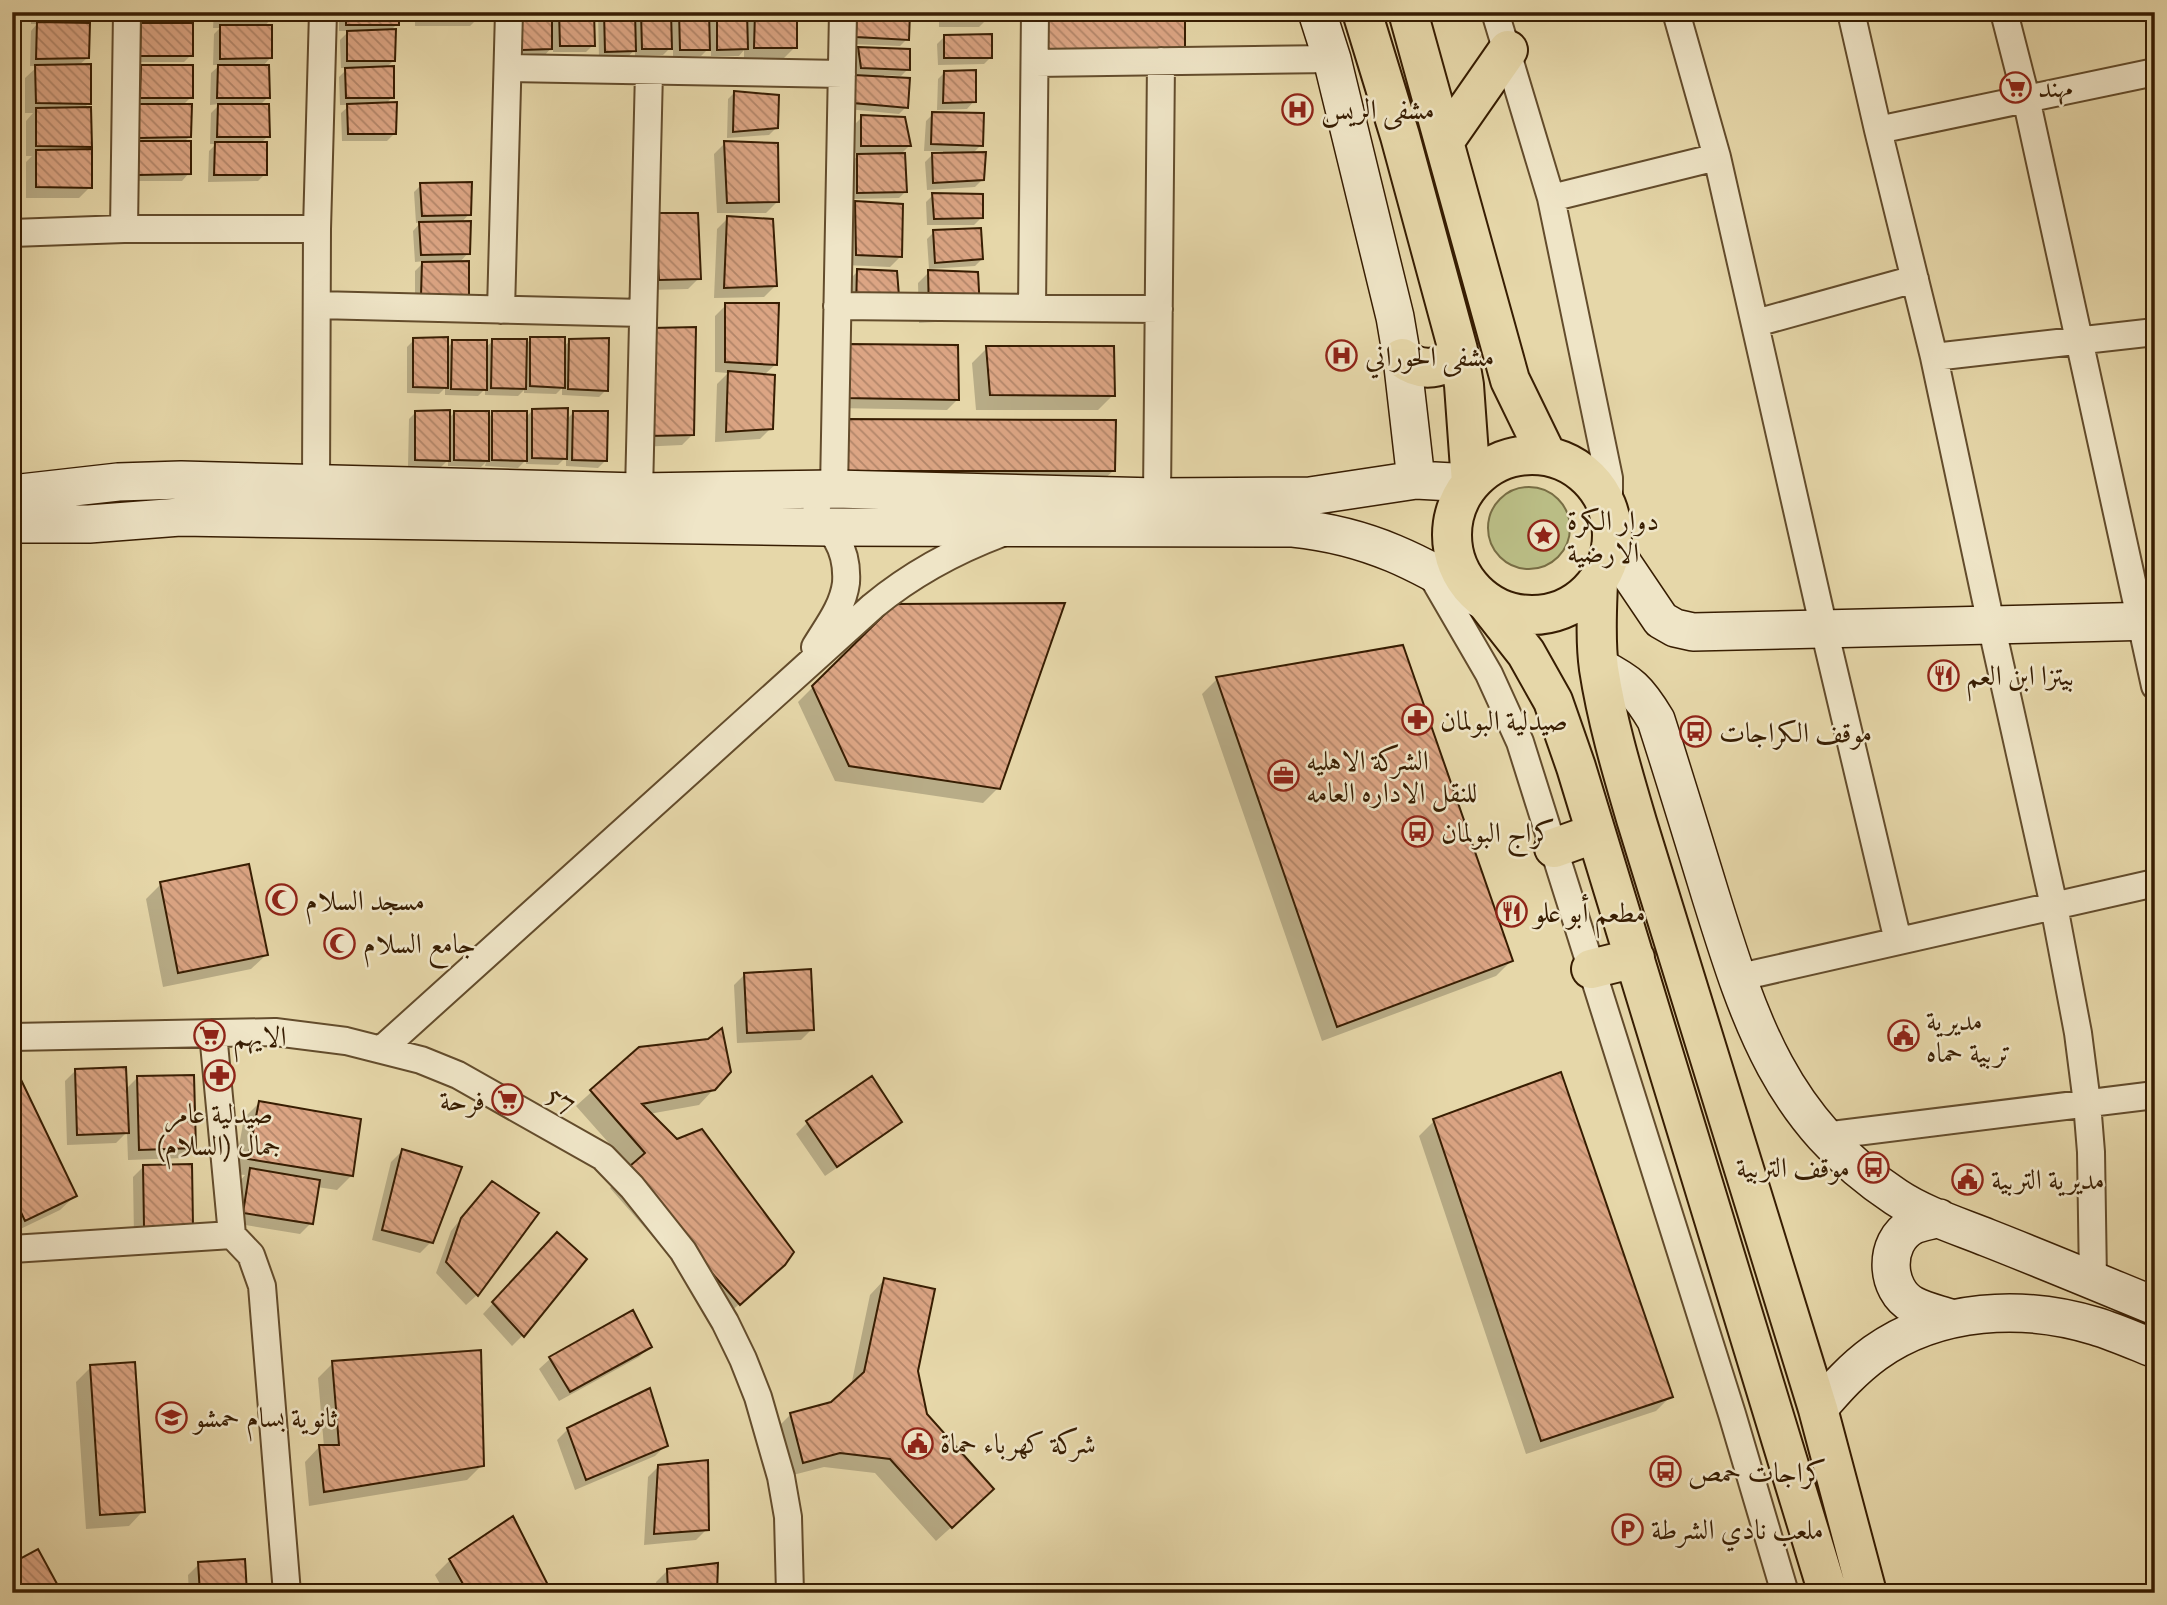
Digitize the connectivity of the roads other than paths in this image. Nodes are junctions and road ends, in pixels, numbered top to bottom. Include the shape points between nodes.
1 (127, 12) edge
2 (323, 12) edge
3 (509, 12) edge
4 (843, 12) edge
5 (1035, 12) edge
6 (1317, 12) edge
7 (1362, 12) edge
8 (1408, 12) edge
9 (1495, 12) edge
10 (1676, 12) edge
11 (1851, 12) edge
12 (2004, 12) edge
13 (1508, 50) junction
14 (1332, 59) junction
15 (1161, 61) junction
16 (1035, 63) junction
17 (508, 68) junction
18 (649, 71) junction
19 (2155, 72) edge
20 (842, 74) junction
21 (2026, 99) junction
22 (1878, 131) junction
23 (1444, 142) junction
24 (1717, 157) junction
25 (1551, 198) junction
26 (124, 229) junction
27 (317, 229) junction
28 (12, 233) edge
29 (1915, 279) junction
30 (317, 305) junction
31 (837, 306) junction
32 (1032, 308) junction
33 (1159, 309) junction
34 (501, 310) junction
35 (643, 313) junction
36 (1756, 323) junction
37 (2155, 332) edge
38 (2080, 341) junction
39 (1458, 350) junction
40 (1934, 357) junction
41 (1402, 358) junction
42 (1547, 456) junction
43 (1416, 480) junction
44 (1471, 483) junction
45 (316, 484) junction
46 (834, 489) junction
47 (639, 492) junction
48 (12, 494) edge
49 (1157, 497) junction
50 (12, 524) edge
51 (827, 527) junction
52 (1015, 528) junction
53 (1610, 530) junction
54 (1428, 567) junction
55 (1598, 582) junction
56 (1486, 602) junction
57 (2148, 621) edge
58 (1991, 624) junction
59 (1824, 629) junction
60 (1599, 667) junction
61 (800, 672) junction
62 (2155, 686) edge
63 (1596, 832) junction
64 (1554, 848) junction
65 (2155, 883) edge
66 (2054, 906) junction
67 (1899, 941) junction
68 (1635, 958) junction
69 (1591, 969) junction
70 (1736, 978) junction
71 (213, 1033) junction
72 (12, 1037) edge
73 (382, 1049) junction
74 (2155, 1095) edge
75 (2087, 1103) junction
76 (1824, 1136) junction
77 (1939, 1218) junction
78 (232, 1235) junction
79 (12, 1249) edge
80 (2093, 1280) junction
81 (2155, 1306) edge
82 (1950, 1318) junction
83 (2155, 1349) edge
84 (1818, 1409) junction
85 (286, 1593) edge
86 (790, 1593) edge
87 (1785, 1593) edge
88 (1828, 1593) edge
89 (1867, 1593) edge

1 - 26 street
2 - 27 street
3 - 17 street
4 - 20 street
5 - 16 street
6 - 14 main road
7 - 39 main road
8 - 23 main road
9 - 13 street
10 - 24 street
11 - 22 street
12 - 21 street
13 - 23 main road
13 - 25 street
14 - 15 street
14 - 41 main road
15 - 16 street
15 - 33 street
16 - 32 street
17 - 18 street
17 - 34 street
18 - 20 street
18 - 35 street
19 - 21 street
20 - 31 street
21 - 22 street
21 - 38 street
22 - 29 street
23 - 42 main road via 1510,380
24 - 25 street
24 - 36 street
25 - 53 street via 1609,478
26 - 27 street
26 - 28 street
27 - 30 street
29 - 36 street
29 - 40 street
30 - 34 street
30 - 45 street
31 - 32 street
31 - 46 street
32 - 33 street
33 - 49 street
34 - 35 street
35 - 47 street
36 - 59 street
37 - 38 street
38 - 40 street
38 - 57 street
39 - 41 main road via 1445,363 1427,369
39 - 44 main road
40 - 58 street
41 - 43 main road
42 - 44 main road via 1505,459
42 - 53 main road via 1586,476 1600,493
43 - 44 main road
43 - 49 main road via 1310,496
44 - 56 main road via 1457,506 1451,532 1455,559 1467,583
45 - 47 main road
45 - 48 main road via 118,482
46 - 47 main road
46 - 49 main road
46 - 51 street via 817,504 820,521
50 - 51 main road via 180,517
51 - 52 main road
51 - 61 street via 841,548 846,583 837,611
52 - 54 main road via 1293,528 1349,536
52 - 61 street via 915,574
53 - 55 main road via 1606,565
53 - 59 main road via 1648,604 1675,628 1693,632
54 - 56 main road
54 - 64 street via 1489,674 1520,742
55 - 56 main road via 1580,600 1558,612 1534,616 1509,613
55 - 60 main road
56 - 63 main road via 1526,653 1553,701
57 - 58 main road
57 - 62 street
58 - 59 main road
58 - 66 street
59 - 67 street
60 - 70 main road via 1625,680 1642,696 1656,720
60 - 84 main road via 1637,822
61 - 73 street
63 - 64 main road
63 - 68 main road
64 - 69 street
65 - 66 street
66 - 67 street
66 - 75 street
67 - 70 street
68 - 69 main road
68 - 88 main road
69 - 87 street
70 - 76 main road via 1771,1062
71 - 72 street, 57
71 - 73 street, 57 via 310,1035
71 - 78 street
73 - 86 street, 57 via 458,1075 603,1157 683,1251 712,1298 758,1397 788,1517
74 - 75 street
75 - 76 street
75 - 80 street
76 - 77 main road via 1856,1168 1898,1199
77 - 80 main road
77 - 82 main road via 1911,1227 1900,1237 1891,1266 1901,1294 1912,1304
78 - 79 street
78 - 85 street via 251,1255 262,1286
80 - 81 main road
82 - 83 main road via 2056,1317
82 - 84 main road via 1876,1352
84 - 89 main road

